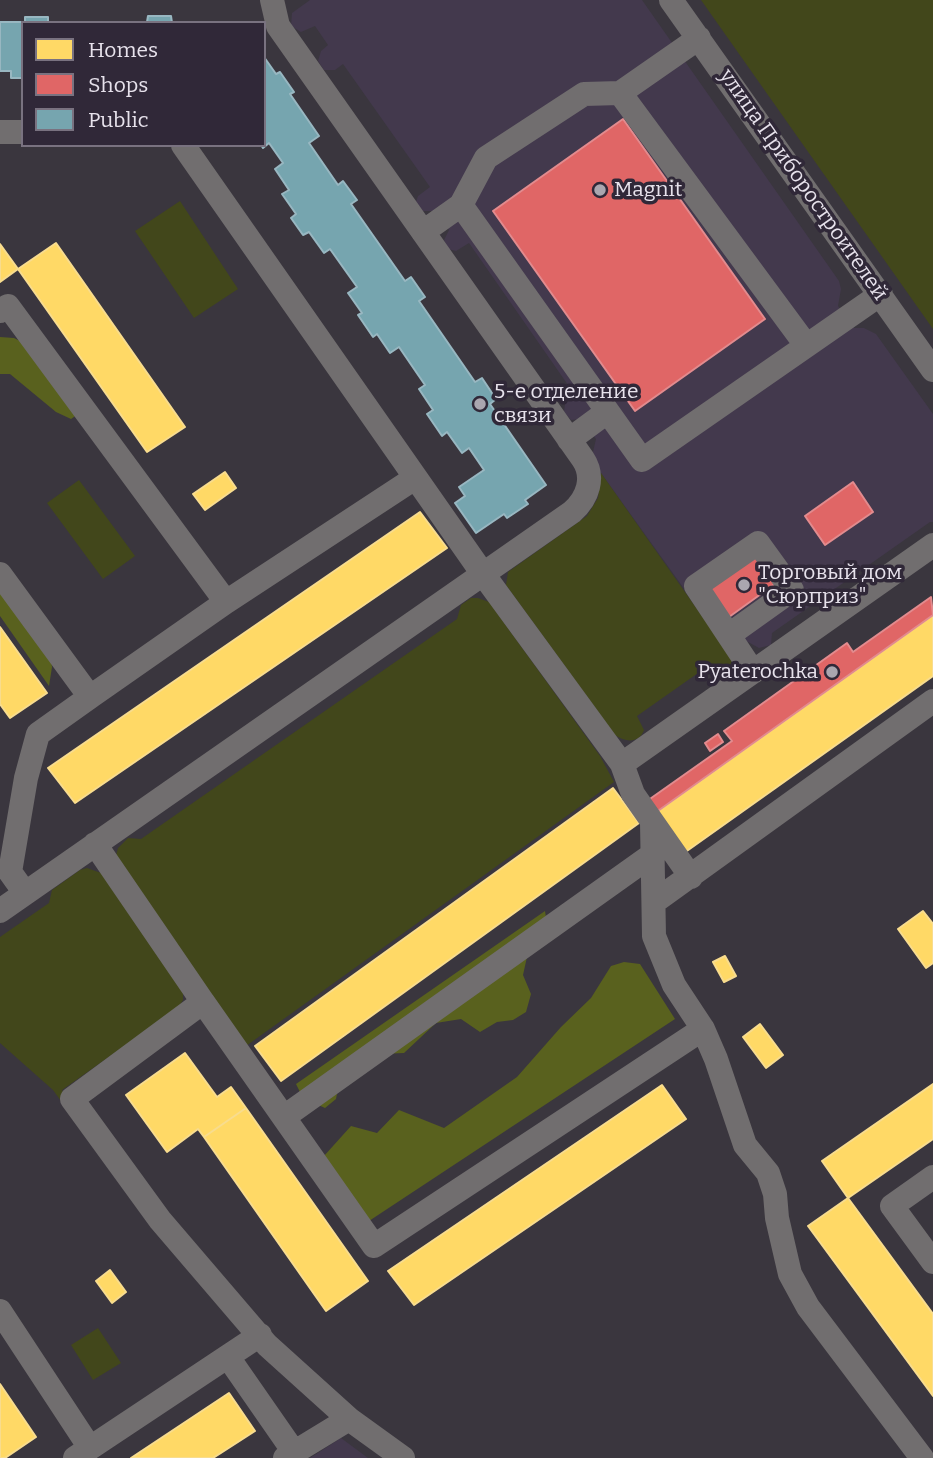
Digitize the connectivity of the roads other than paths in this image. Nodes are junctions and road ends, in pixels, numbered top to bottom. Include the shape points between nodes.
1 (272, 0) edge
2 (671, 0) edge
3 (699, 38) junction
4 (620, 93) junction
5 (0, 132) edge
6 (21, 132) edge
7 (184, 147) edge
8 (461, 205) junction
9 (423, 232) junction
10 (881, 294) junction
11 (0, 311) edge
12 (806, 345) junction
13 (933, 370) edge
14 (607, 412) junction
15 (569, 440) junction
16 (415, 478) junction
17 (931, 550) edge
18 (0, 574) edge
19 (483, 574) junction
20 (226, 602) junction
21 (729, 635) dead end
22 (754, 672) junction
23 (90, 696) junction
24 (933, 701) edge
25 (622, 764) junction
26 (95, 844) junction
27 (660, 849) junction
28 (691, 877) junction
29 (25, 894) junction
30 (654, 902) junction
31 (0, 911) edge
32 (203, 1002) junction
33 (703, 1029) junction
34 (284, 1117) junction
35 (933, 1177) edge
36 (933, 1262) edge
37 (0, 1311) edge
38 (260, 1335) junction
39 (228, 1357) junction
40 (349, 1419) junction
41 (83, 1453) edge
42 (289, 1455) edge
43 (403, 1458) edge
44 (922, 1458) edge

1 - 9 street via 278,26
2 - 3 street, улица Приборостроителей
3 - 4 street
3 - 10 street, улица Приборостроителей
4 - 8 street via 584,94 486,158
4 - 12 street
5 - 6 street
7 - 16 street
8 - 9 street
8 - 14 street
9 - 15 street
10 - 12 street
10 - 13 street, улица Приборостроителей
11 - 20 street via 8,306
12 - 14 street via 642,460
14 - 15 street
15 - 19 street via 589,472 582,503
16 - 19 street
16 - 20 street
17 - 22 street
18 - 23 street
19 - 25 street
19 - 26 street
20 - 23 street
21 - 22 street
22 - 25 street
23 - 29 street via 38,734 9,872
24 - 28 street
25 - 27 street
26 - 29 street
26 - 32 street
27 - 28 street
27 - 30 street
27 - 34 street
28 - 30 street
29 - 31 street
30 - 33 street via 654,936 674,985
32 - 34 street
32 - 38 street via 72,1099 160,1220
33 - 34 street via 374,1246
33 - 44 street via 745,1145 768,1173 790,1274 808,1307
35 - 36 street via 892,1206
37 - 41 street
38 - 39 street
38 - 40 street
39 - 41 street
39 - 42 street
40 - 42 street
40 - 43 street

